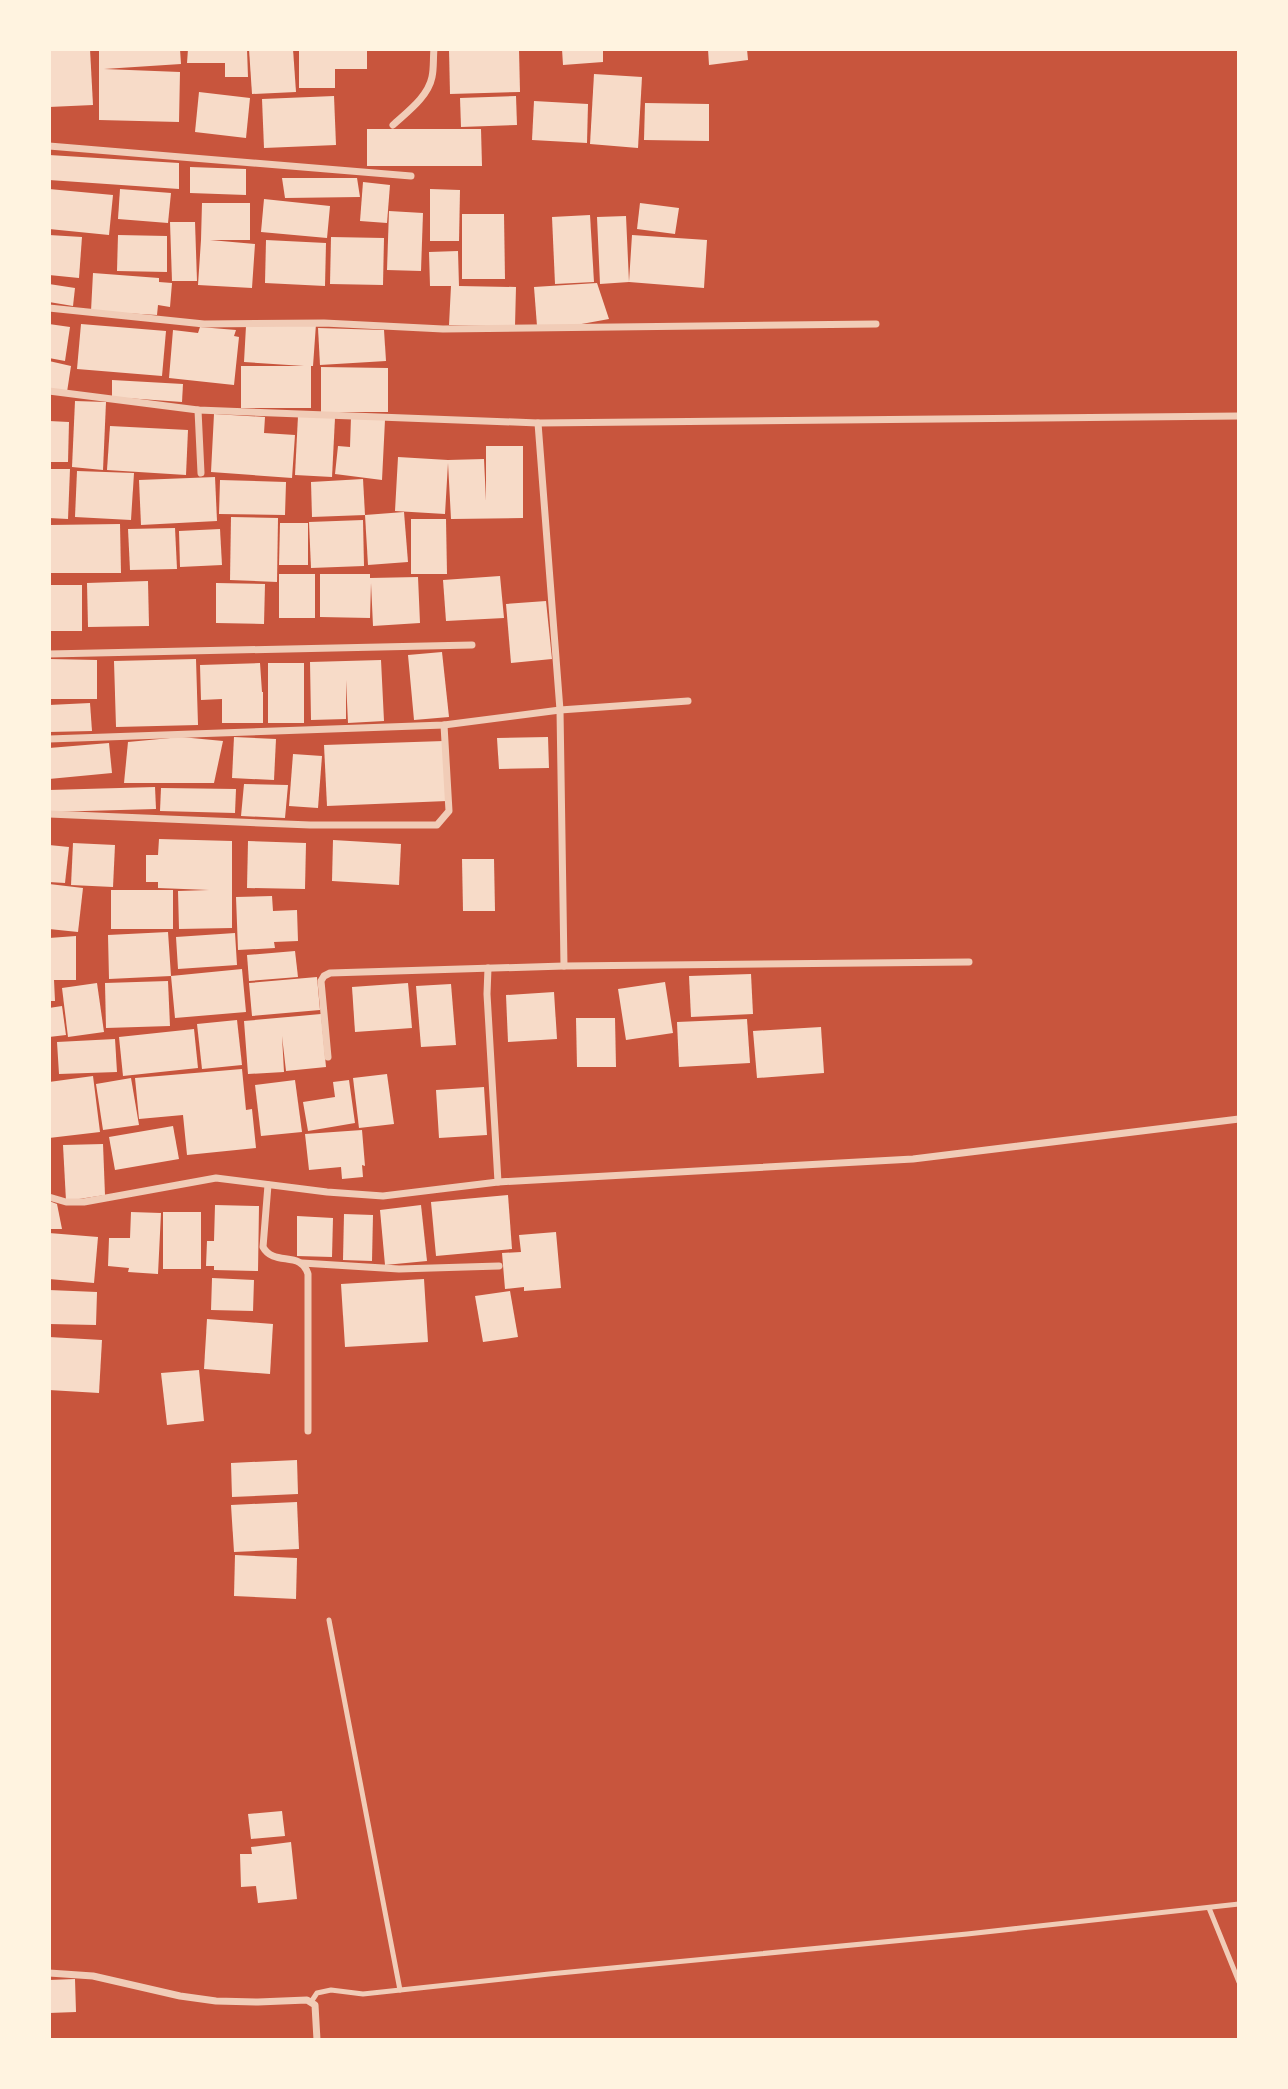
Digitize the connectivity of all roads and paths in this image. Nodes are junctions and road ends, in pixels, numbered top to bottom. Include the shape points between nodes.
1 (433, 49) edge
2 (393, 125) dead end
3 (49, 146) edge
4 (411, 176) dead end
5 (49, 308) edge
6 (876, 324) dead end
7 (49, 390) edge
8 (198, 410) junction
9 (1239, 416) edge
10 (538, 423) junction
11 (201, 473) dead end
12 (472, 645) dead end
13 (49, 654) edge
14 (688, 701) dead end
15 (560, 710) junction
16 (444, 725) junction
17 (49, 740) edge
18 (49, 814) edge
19 (969, 962) dead end
20 (564, 966) junction
21 (488, 968) junction
22 (328, 1057) dead end
23 (1239, 1119) edge
24 (498, 1182) junction
25 (268, 1185) junction
26 (49, 1197) edge
27 (302, 1263) junction
28 (499, 1266) dead end
29 (308, 1432) dead end
30 (328, 1620) dead end
31 (1239, 1904) edge
32 (1209, 1908) junction
33 (49, 1973) edge
34 (1239, 1983) edge
35 (400, 1990) junction
36 (311, 2001) junction
37 (317, 2040) edge

1 - 2 street via 428,88
3 - 4 street
5 - 6 street via 204,324 324,323 443,329
7 - 8 street
8 - 10 street
8 - 11 street
9 - 10 street
10 - 15 street
12 - 13 street
14 - 15 street
15 - 16 street
15 - 20 street
16 - 17 street
16 - 18 street via 449,811 437,825 310,825
19 - 20 street
20 - 21 street
21 - 22 street via 327,974 321,981
21 - 24 street
23 - 24 street via 913,1159
24 - 25 street via 383,1196
25 - 26 street via 216,1178 84,1202
25 - 27 street via 263,1247 267,1255
27 - 28 street via 400,1269
27 - 29 street via 309,1284
30 - 35 lane
31 - 32 lane
32 - 34 lane
32 - 35 lane
33 - 36 street via 93,1976 216,2001
35 - 36 lane via 363,1994 331,1990 317,1993
36 - 37 street

